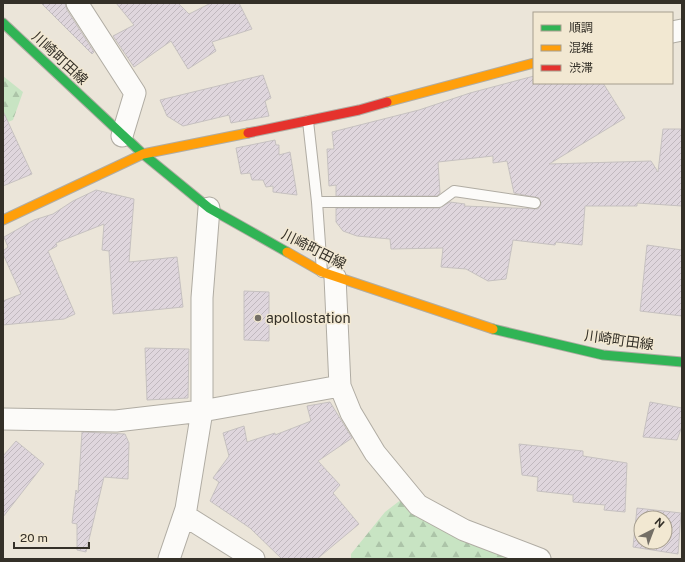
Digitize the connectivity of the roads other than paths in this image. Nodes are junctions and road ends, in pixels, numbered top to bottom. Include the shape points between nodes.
1 (77, 3) edge
2 (3, 23) edge
3 (533, 63) edge
4 (308, 121) junction
5 (122, 136) junction
6 (143, 154) junction
7 (317, 202) junction
8 (535, 203) dead end
9 (209, 208) junction
10 (3, 220) edge
11 (328, 275) junction
12 (682, 362) edge
13 (340, 386) junction
14 (202, 411) junction
15 (3, 420) edge
16 (184, 515) junction
17 (169, 559) edge
18 (254, 559) edge
19 (540, 559) edge

1 - 5 street via 135,93
2 - 5 main road, 川崎町田線
3 - 4 main road via 359,110
4 - 6 main road
4 - 7 lane
5 - 6 main road, 川崎町田線
6 - 9 main road, 川崎町田線
6 - 10 main road
7 - 8 lane via 439,202 454,191
7 - 11 lane
9 - 11 main road, 川崎町田線
9 - 14 street via 202,298
11 - 12 main road, 川崎町田線 via 500,331 604,355
11 - 13 street
13 - 14 street
13 - 19 street via 351,413 375,453 418,505 464,530
14 - 15 street via 116,421
14 - 16 street
16 - 17 street
16 - 18 street

